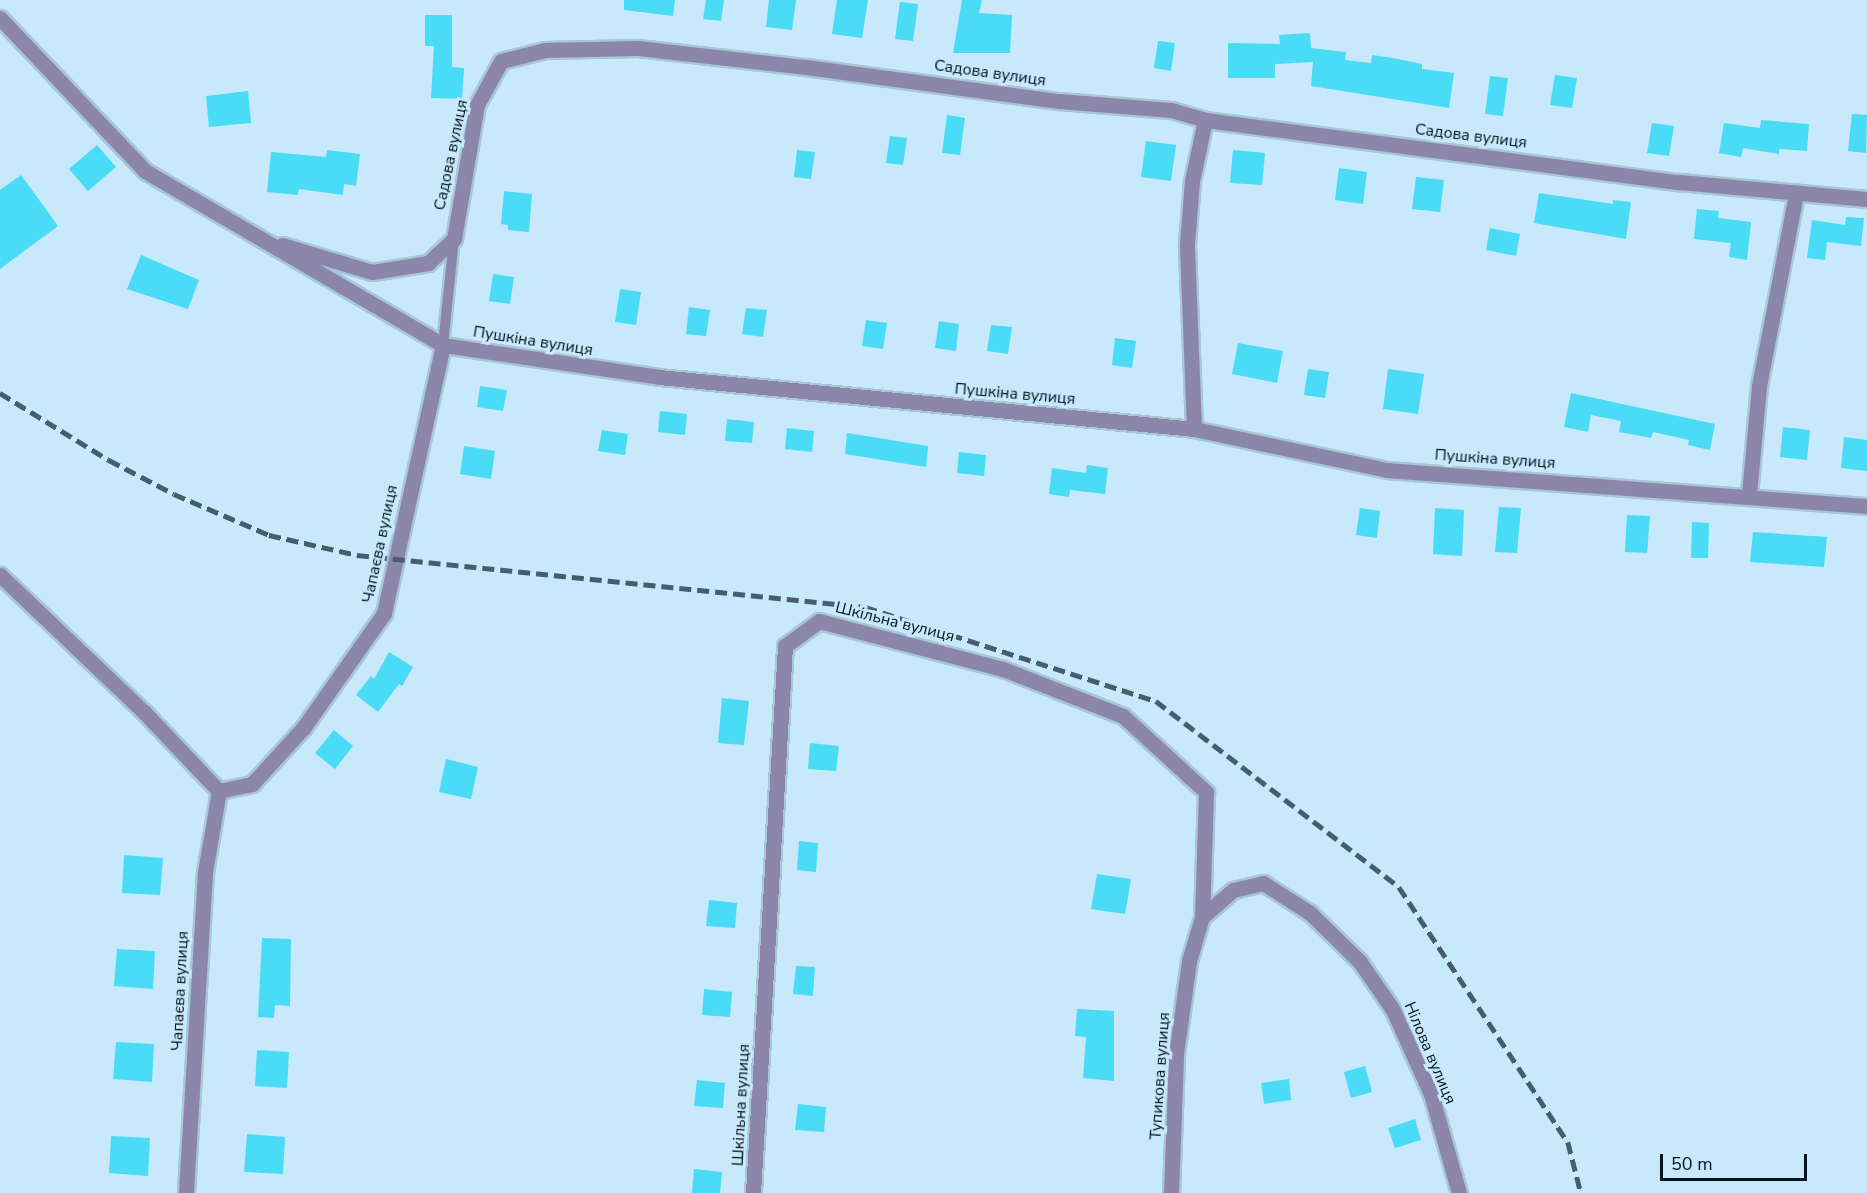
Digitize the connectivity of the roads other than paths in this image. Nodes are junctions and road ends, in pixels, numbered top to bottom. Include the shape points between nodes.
1 (0, 18) edge
2 (1205, 120) junction
3 (1796, 193) junction
4 (1867, 200) edge
5 (258, 238) junction
6 (454, 239) junction
7 (443, 345) junction
8 (1194, 429) junction
9 (1749, 494) junction
10 (1867, 506) edge
11 (0, 575) edge
12 (219, 791) junction
13 (1202, 917) junction
14 (186, 1193) edge
15 (753, 1193) edge
16 (1171, 1193) edge
17 (1459, 1193) edge

1 - 5 street, Пушкіна вулиця via 145,171
2 - 3 street, Садова вулиця via 1679,182
2 - 6 street, Садова вулиця via 1172,110 1059,101 638,48 545,50 501,61 477,105
2 - 8 street via 1192,181 1187,244
3 - 4 street, Садова вулиця
3 - 9 street via 1759,386
5 - 6 street via 372,272 428,262
5 - 7 street, Пушкіна вулиця
6 - 7 lane
7 - 8 street, Пушкіна вулиця via 658,377
7 - 12 street, Чапаєва вулиця via 384,613 304,727 252,784
8 - 9 street, Пушкіна вулиця via 1387,470
9 - 10 street, Пушкіна вулиця
11 - 12 street via 144,712
12 - 14 street, Чапаєва вулиця via 205,872
13 - 15 street, Шкільна вулиця via 1206,792 1123,716 1003,669 819,621 785,646
13 - 16 street, Тупикова вулиця via 1189,961 1176,1054
13 - 17 street, Нілова вулиця via 1233,890 1263,883 1310,913 1360,962 1393,1010 1431,1094

